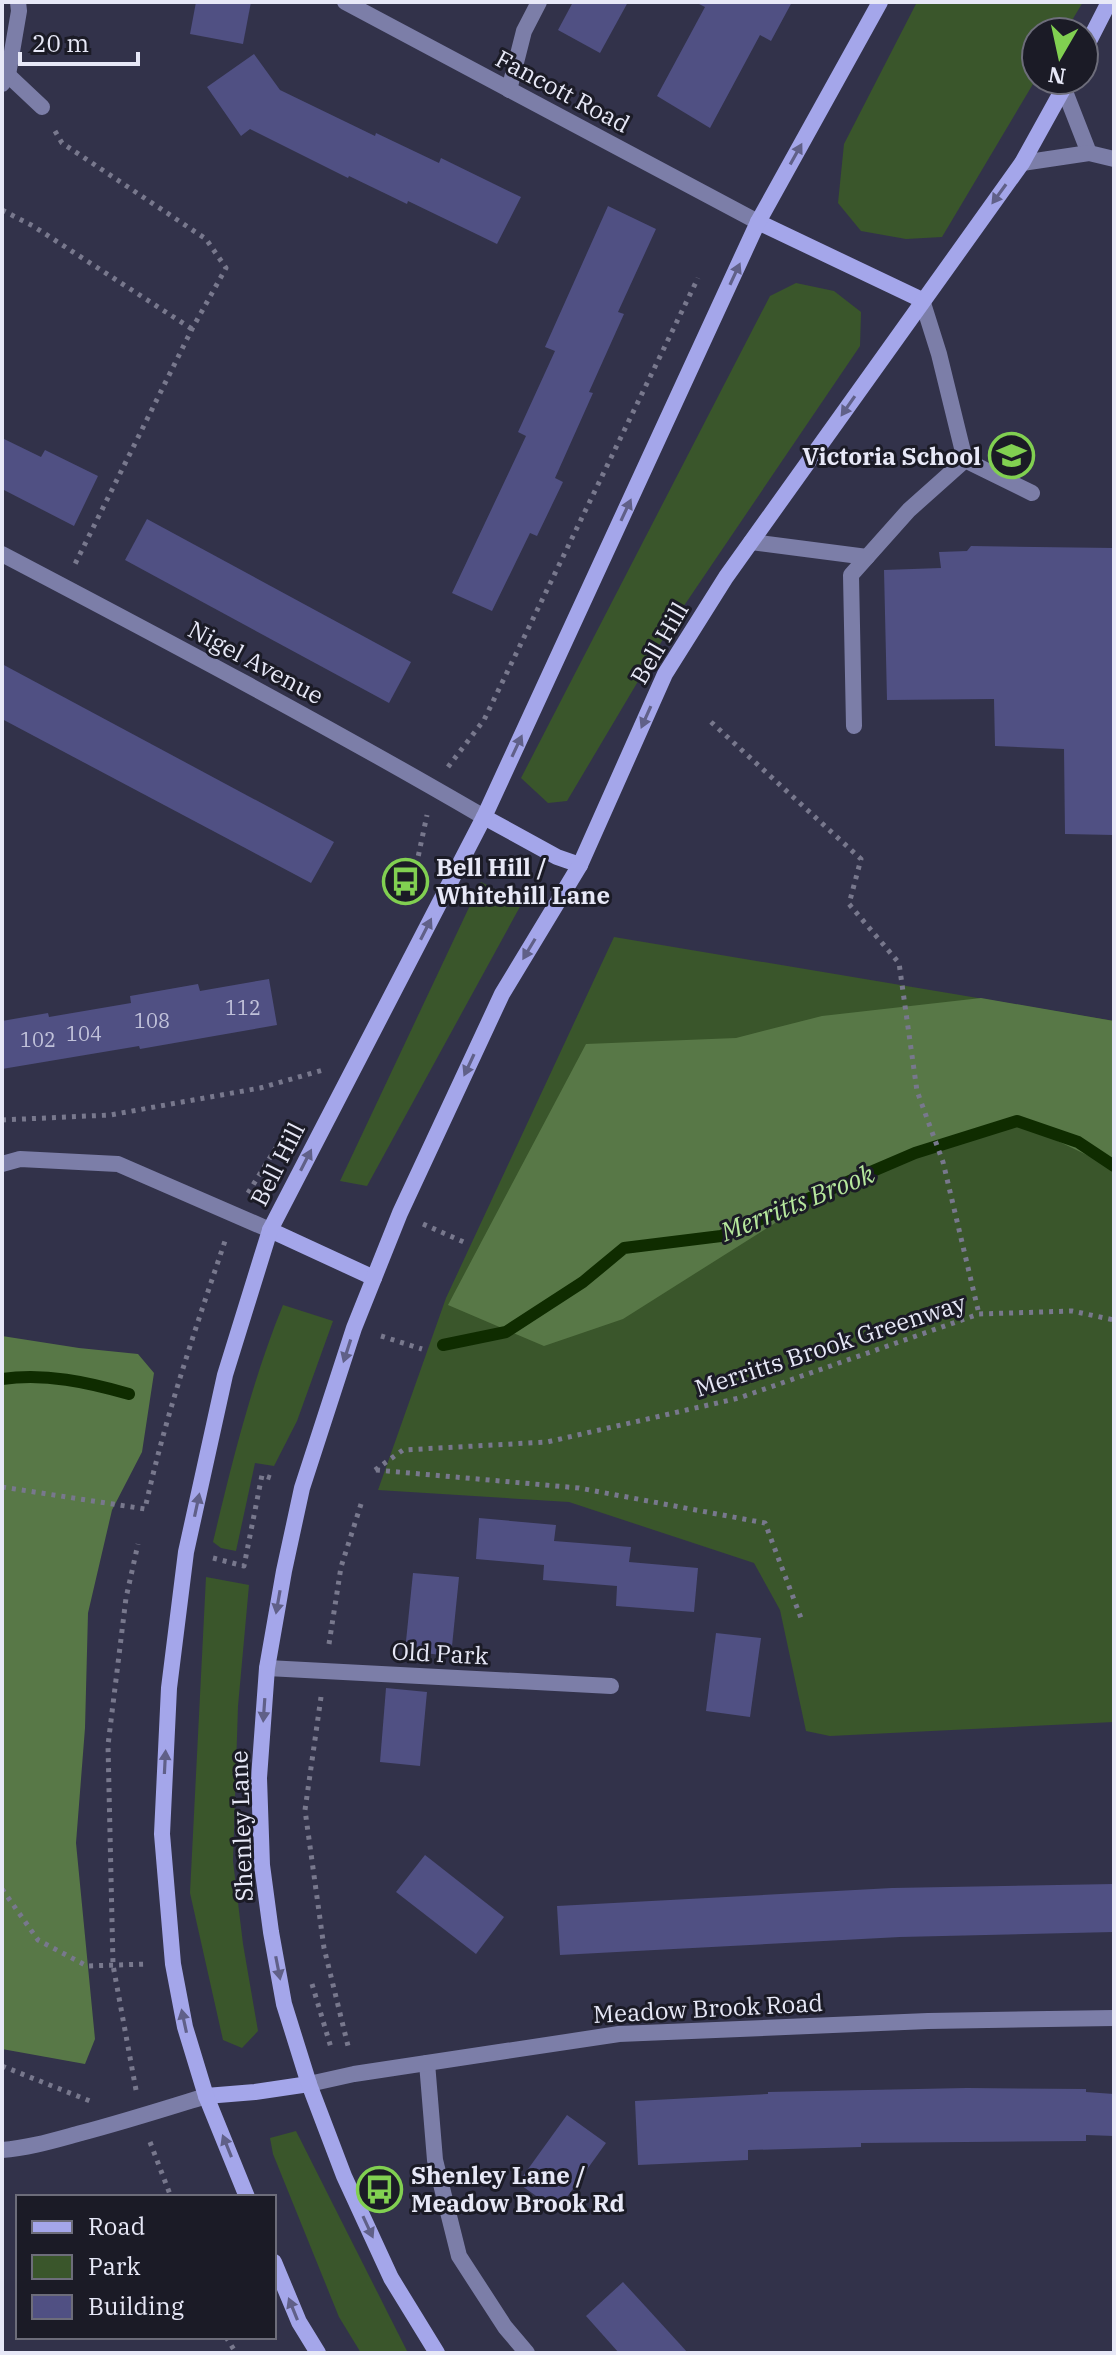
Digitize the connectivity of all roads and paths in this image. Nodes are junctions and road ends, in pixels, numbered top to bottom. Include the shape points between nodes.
1 (18, 2) edge
2 (345, 2) edge
3 (539, 2) edge
4 (880, 2) edge
5 (5, 80) edge
6 (509, 90) junction
7 (1059, 96) edge
8 (1070, 96) edge
9 (42, 107) joint
10 (1089, 153) junction
11 (1114, 159) edge
12 (1022, 163) junction
13 (2, 210) edge
14 (758, 222) junction
15 (704, 265) dead end
16 (922, 300) junction
17 (192, 329) junction
18 (965, 460) junction
19 (1032, 493) dead end
20 (751, 542) junction
21 (2, 554) edge
22 (867, 557) junction
23 (63, 586) junction
24 (711, 722) dead end
25 (854, 726) dead end
26 (434, 786) junction
27 (484, 817) junction
28 (580, 865) junction
29 (407, 909) dead end
30 (316, 1083) dead end
31 (2, 1120) edge
32 (291, 1122) dead end
33 (2, 1164) edge
34 (400, 1213) junction
35 (234, 1214) junction
36 (270, 1230) junction
37 (466, 1243) dead end
38 (374, 1278) junction
39 (979, 1314) junction
40 (1114, 1320) edge
41 (354, 1328) junction
42 (422, 1349) dead end
43 (271, 1478) dead end
44 (2, 1487) edge
45 (362, 1501) dead end
46 (138, 1544) dead end
47 (208, 1557) dead end
48 (801, 1618) dead end
49 (267, 1668) junction
50 (325, 1671) junction
51 (611, 1686) dead end
52 (2, 1889) edge
53 (173, 1964) junction
54 (113, 1965) junction
55 (1114, 2018) edge
56 (427, 2063) junction
57 (2, 2066) edge
58 (354, 2074) junction
59 (309, 2084) junction
60 (206, 2096) junction
61 (91, 2102) dead end
62 (141, 2117) junction
63 (2, 2150) edge
64 (170, 2195) edge
65 (246, 2195) edge
66 (276, 2267) edge
67 (318, 2353) edge
68 (437, 2353) edge
69 (527, 2353) edge

1 - 5 street
2 - 6 street, Fancott Road
3 - 6 street via 524,31
14 -> 4 main road, Bell Hill
5 - 9 street
6 - 14 street, Fancott Road
7 - 12 main road, Bell Hill
8 - 10 street
9 - 17 path via 62,143 206,239 226,268
10 - 11 street
10 - 12 street
12 -> 16 main road, Bell Hill
13 - 17 path
14 - 16 main road
27 -> 14 main road, Bell Hill
15 - 26 path via 484,720
16 - 18 street
16 -> 20 main road, Bell Hill
17 - 23 path
18 - 19 street
18 - 22 street
20 - 22 street
20 -> 28 main road, Bell Hill via 665,674
21 - 23 street, Nigel Avenue
22 - 25 street via 851,575
23 - 26 street, Nigel Avenue
24 - 39 path via 861,859 849,904 899,963 917,1091 943,1162
26 - 27 street, Nigel Avenue
26 - 29 path
27 - 28 main road
36 -> 27 main road, Bell Hill
28 -> 34 main road, Bell Hill via 502,994
30 - 31 path via 324,1069 260,1088 110,1115
32 - 35 path
33 - 35 street via 20,1159 118,1164
34 - 37 path
34 - 38 main road, Bell Hill
35 - 36 street
35 - 44 path via 145,1509
36 - 38 main road
53 -> 36 main road via 162,1834 169,1688 186,1552 225,1375
38 - 41 main road, Shenley Lane
39 - 40 path, Merritts Brook Greenway via 1072,1311
39 - 48 path, Merritts Brook Greenway via 739,1398 547,1442 403,1450 375,1470 579,1488 765,1523
41 - 42 path
41 -> 49 main road, Shenley Lane via 302,1488
43 - 47 path via 262,1475 244,1566
45 - 50 path via 341,1567
46 - 54 path via 108,1745
49 - 50 street, Old Park
49 -> 59 main road, Shenley Lane via 259,1778 262,1865 284,2004
50 - 51 street, Old Park
50 - 58 path via 305,1810 324,1948
52 - 54 path via 38,1940 87,1966
53 - 54 path
60 -> 53 main road
54 - 62 path
55 - 56 street, Meadow Brook Road via 619,2034
56 - 58 street, Meadow Brook Road
56 - 69 street via 435,2160 459,2256
57 - 61 path
58 - 59 street, Meadow Brook Road
59 - 60 main road
59 -> 68 main road, Shenley Lane via 391,2278
60 - 62 street
65 -> 60 main road
62 - 63 street
62 - 64 path
67 -> 66 main road

